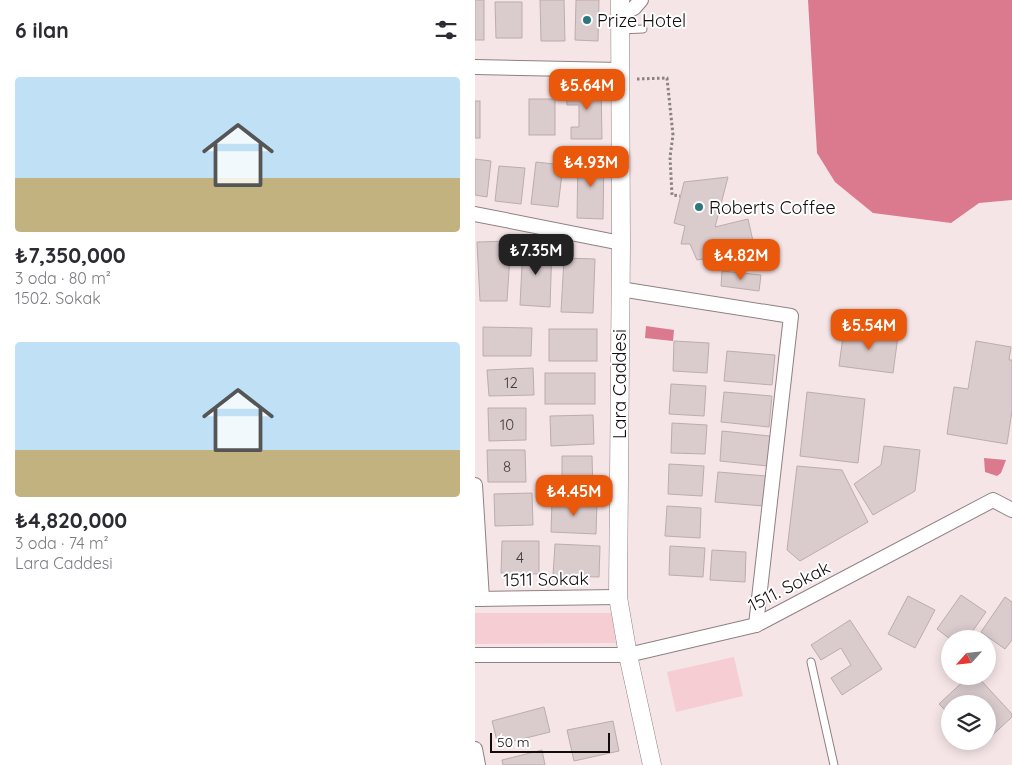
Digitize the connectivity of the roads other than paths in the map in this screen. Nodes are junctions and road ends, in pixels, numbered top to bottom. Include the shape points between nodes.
1 (641, 0) edge
2 (620, 14) edge
3 (643, 29) dead end
4 (475, 67) edge
5 (620, 70) junction
6 (475, 214) edge
7 (621, 243) junction
8 (620, 289) junction
9 (475, 485) edge
10 (1012, 510) edge
11 (618, 597) junction
12 (479, 599) edge
13 (756, 625) junction
14 (475, 655) edge
15 (628, 655) junction
16 (811, 662) dead end
17 (475, 749) edge
18 (478, 765) edge
19 (652, 765) edge
20 (834, 765) edge

1 - 2 street via 634,8
2 - 3 lane
2 - 5 street, Lara Caddesi
4 - 5 street
5 - 7 street, Lara Caddesi
6 - 7 street
7 - 8 street, Lara Caddesi
8 - 11 street, Lara Caddesi
8 - 13 street via 791,316
9 - 12 street
10 - 13 street, 1511. Sokak via 993,500
11 - 12 street, 1511 Sokak
11 - 15 street, Lara Caddesi
13 - 15 street, 1511. Sokak
14 - 15 street, 1511. Sokak
15 - 19 street, Lara Caddesi
16 - 20 lane
17 - 18 street

